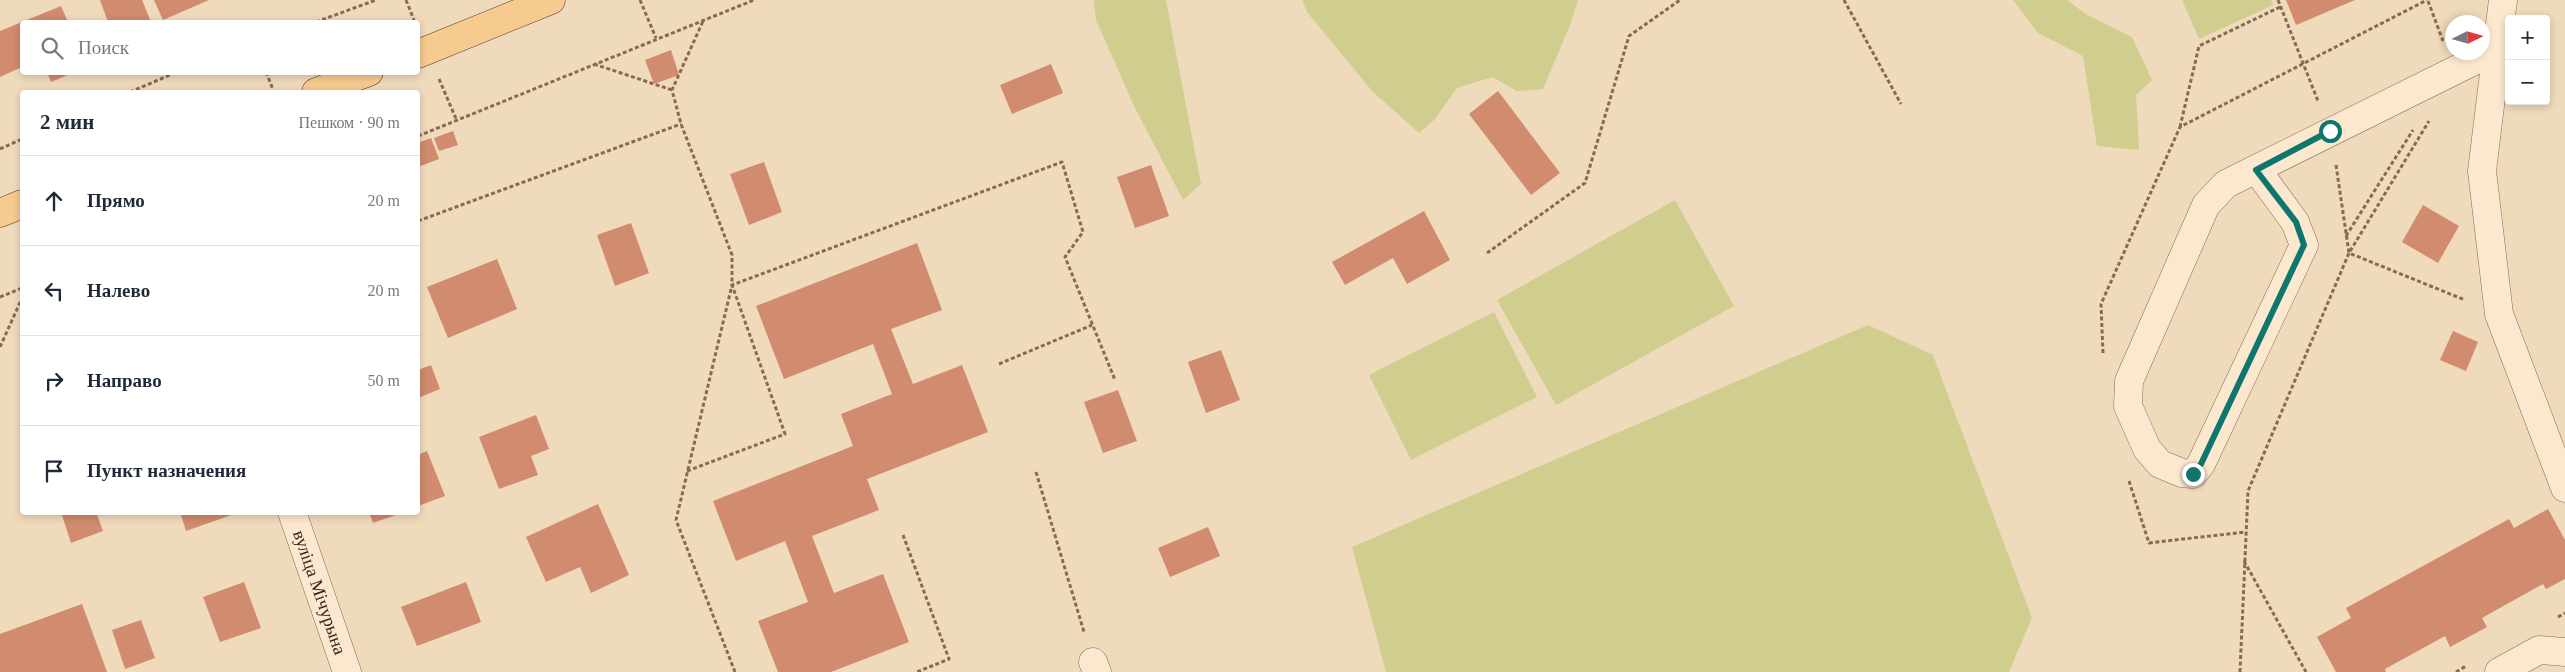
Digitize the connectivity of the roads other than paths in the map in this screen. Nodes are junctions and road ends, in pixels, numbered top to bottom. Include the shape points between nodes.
1 (551, 0) edge
2 (2503, 0) edge
3 (2498, 49) junction
4 (420, 53) edge
5 (362, 75) edge
6 (321, 90) edge
7 (2256, 170) junction
8 (20, 205) edge
9 (0, 213) edge
10 (2565, 488) edge
11 (293, 515) edge
12 (2565, 652) edge
13 (347, 672) edge
14 (2499, 672) edge

1 - 4 main road
2 - 3 street
3 - 7 street
3 - 10 street via 2482,172 2499,314
5 - 6 main road
7 - 7 street via 2226,184 2206,205 2129,381 2128,406 2147,449 2160,464 2182,473 2193,474 2201,464 2304,245 2296,222
8 - 9 main road
11 - 13 street, вуліца Мічурына
12 - 14 street via 2539,650

